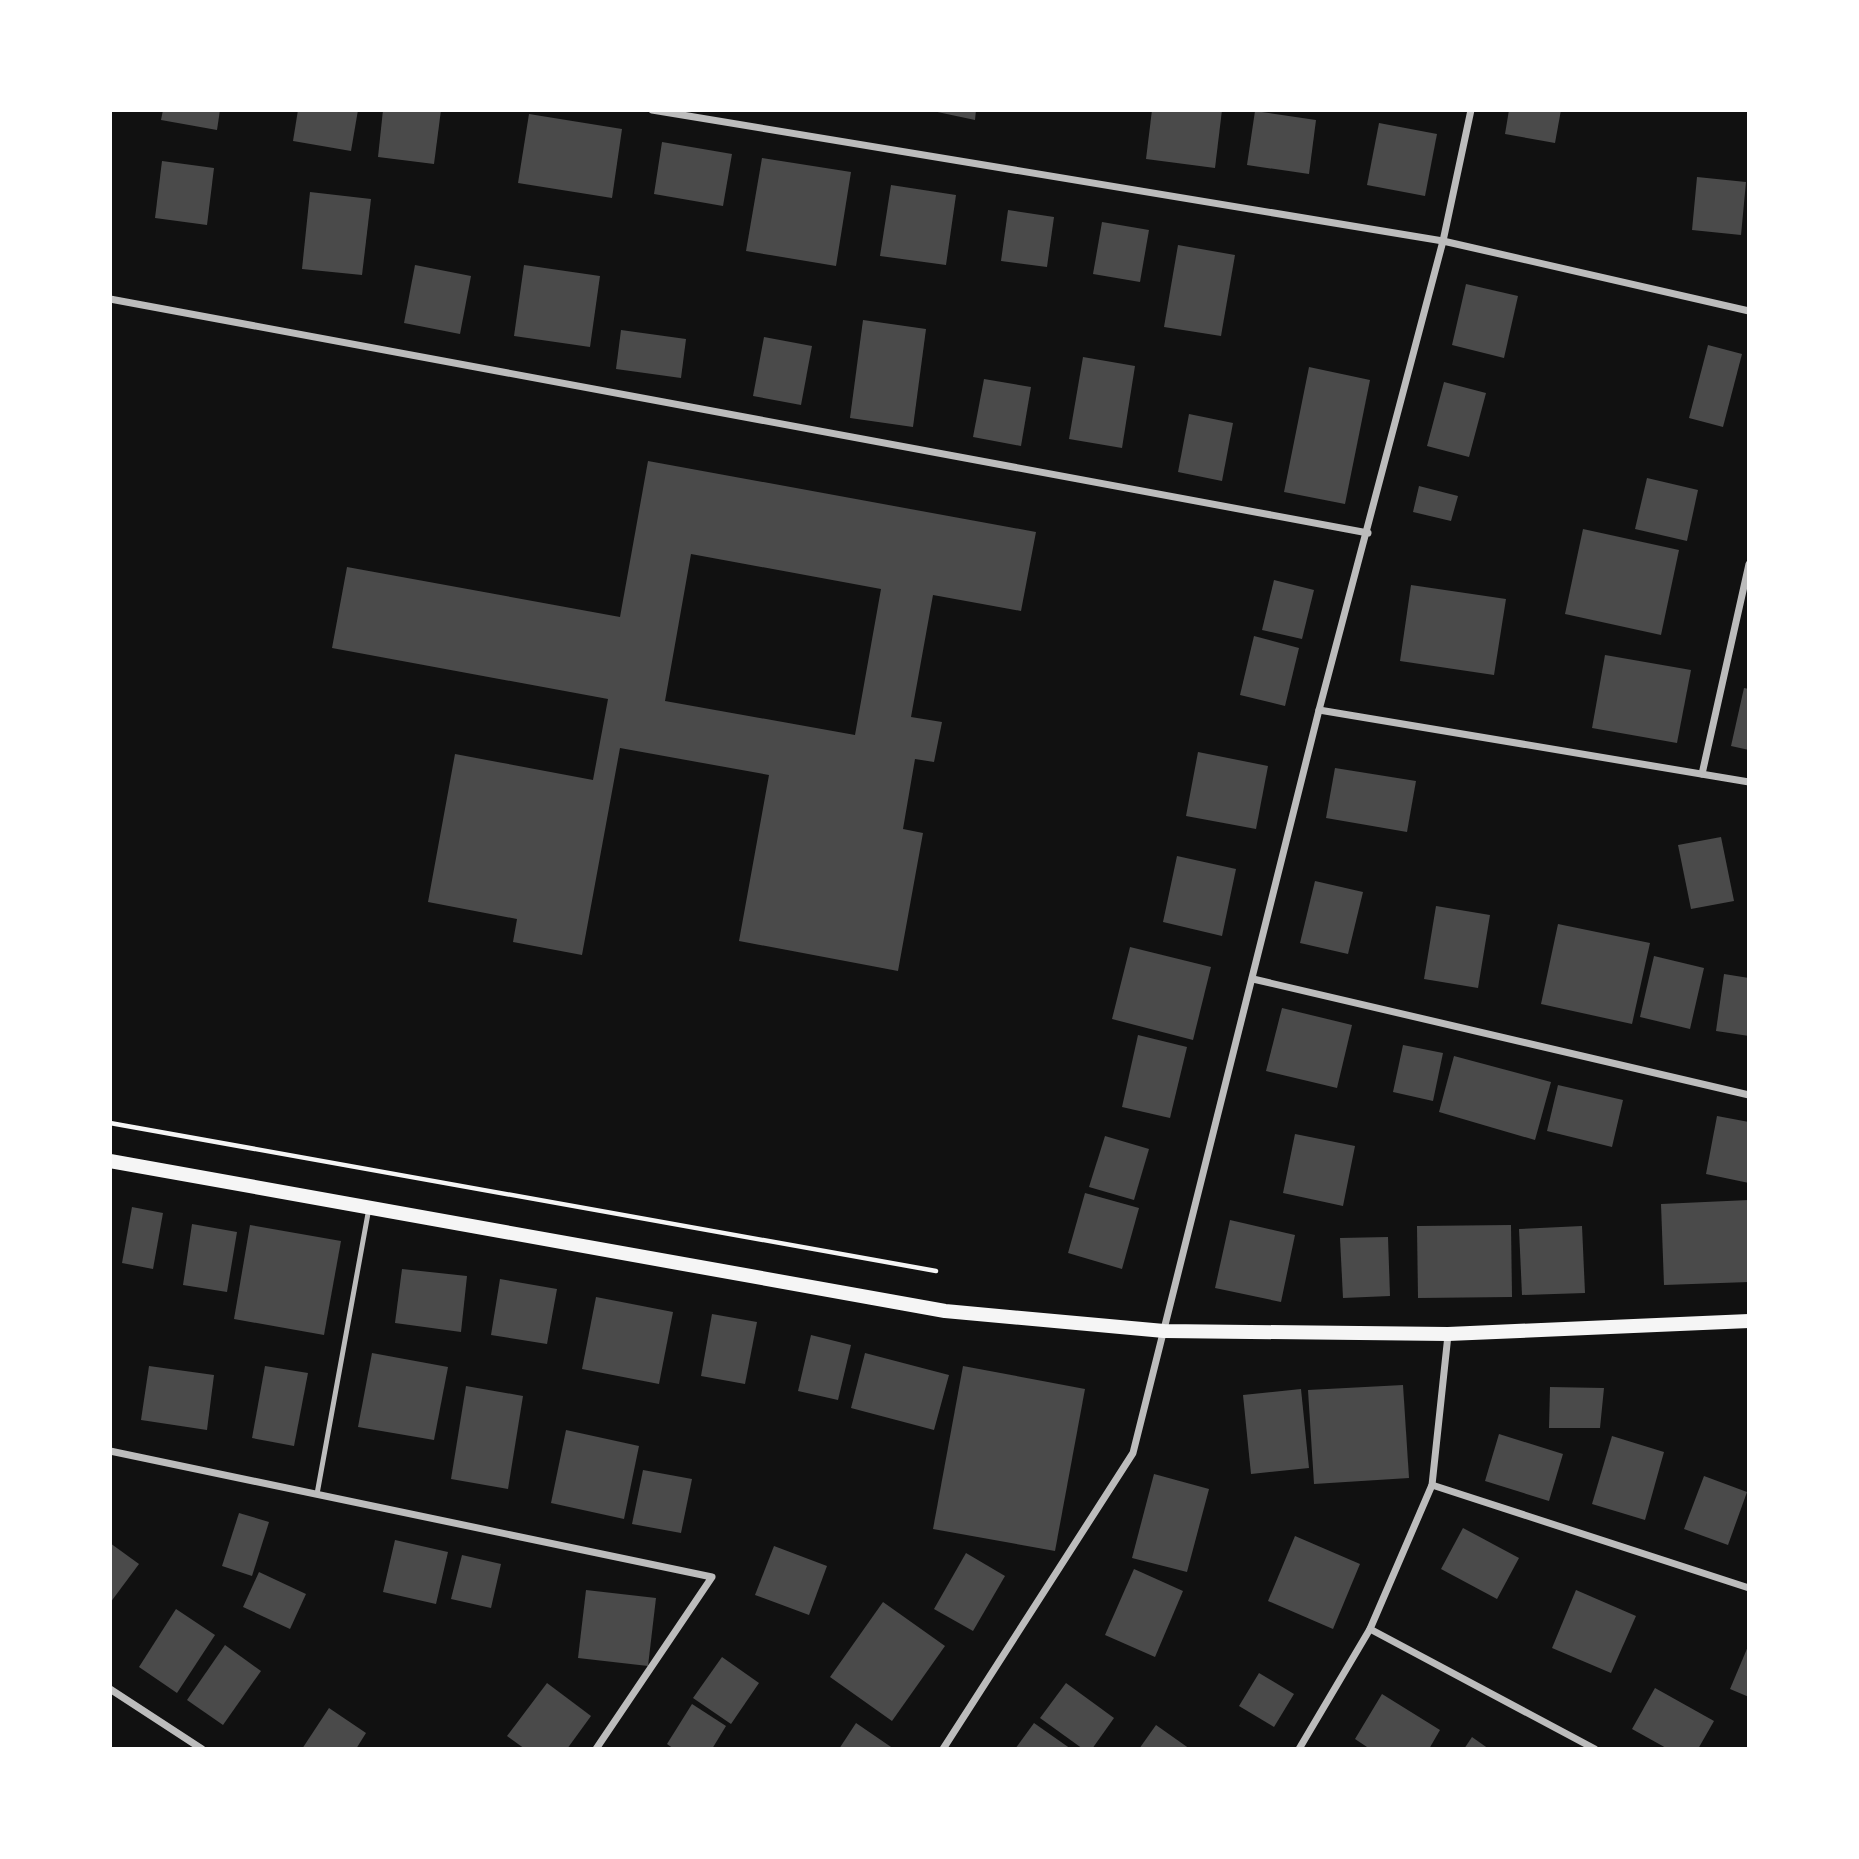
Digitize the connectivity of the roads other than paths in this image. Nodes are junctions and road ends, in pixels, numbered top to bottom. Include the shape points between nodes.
1 (652, 110) edge
2 (1471, 110) edge
3 (1443, 241) junction
4 (110, 299) edge
5 (1749, 311) edge
6 (1368, 533) junction
7 (1749, 564) edge
8 (1319, 710) junction
9 (1702, 774) junction
10 (1749, 782) edge
11 (1253, 979) junction
12 (1749, 1095) edge
13 (110, 1161) edge
14 (369, 1207) junction
15 (1749, 1321) edge
16 (1164, 1331) junction
17 (1448, 1334) junction
18 (110, 1451) edge
19 (1432, 1485) junction
20 (317, 1494) junction
21 (1749, 1588) edge
22 (1370, 1629) junction
23 (110, 1689) edge
24 (201, 1749) edge
25 (596, 1749) edge
26 (943, 1749) edge
27 (1299, 1749) edge
28 (1595, 1749) edge

1 - 3 street
2 - 3 street
3 - 5 street
3 - 6 street
4 - 6 street
6 - 8 street
7 - 9 street
8 - 9 street
8 - 11 street
9 - 10 street
11 - 12 street
11 - 16 street
13 - 14 main road
14 - 16 main road via 945,1311
14 - 20 lane
15 - 17 main road
16 - 17 main road
16 - 26 street via 1133,1453
17 - 19 street
18 - 20 street
19 - 21 street
19 - 22 street
20 - 25 street via 712,1577
22 - 27 street
22 - 28 street
23 - 24 street

